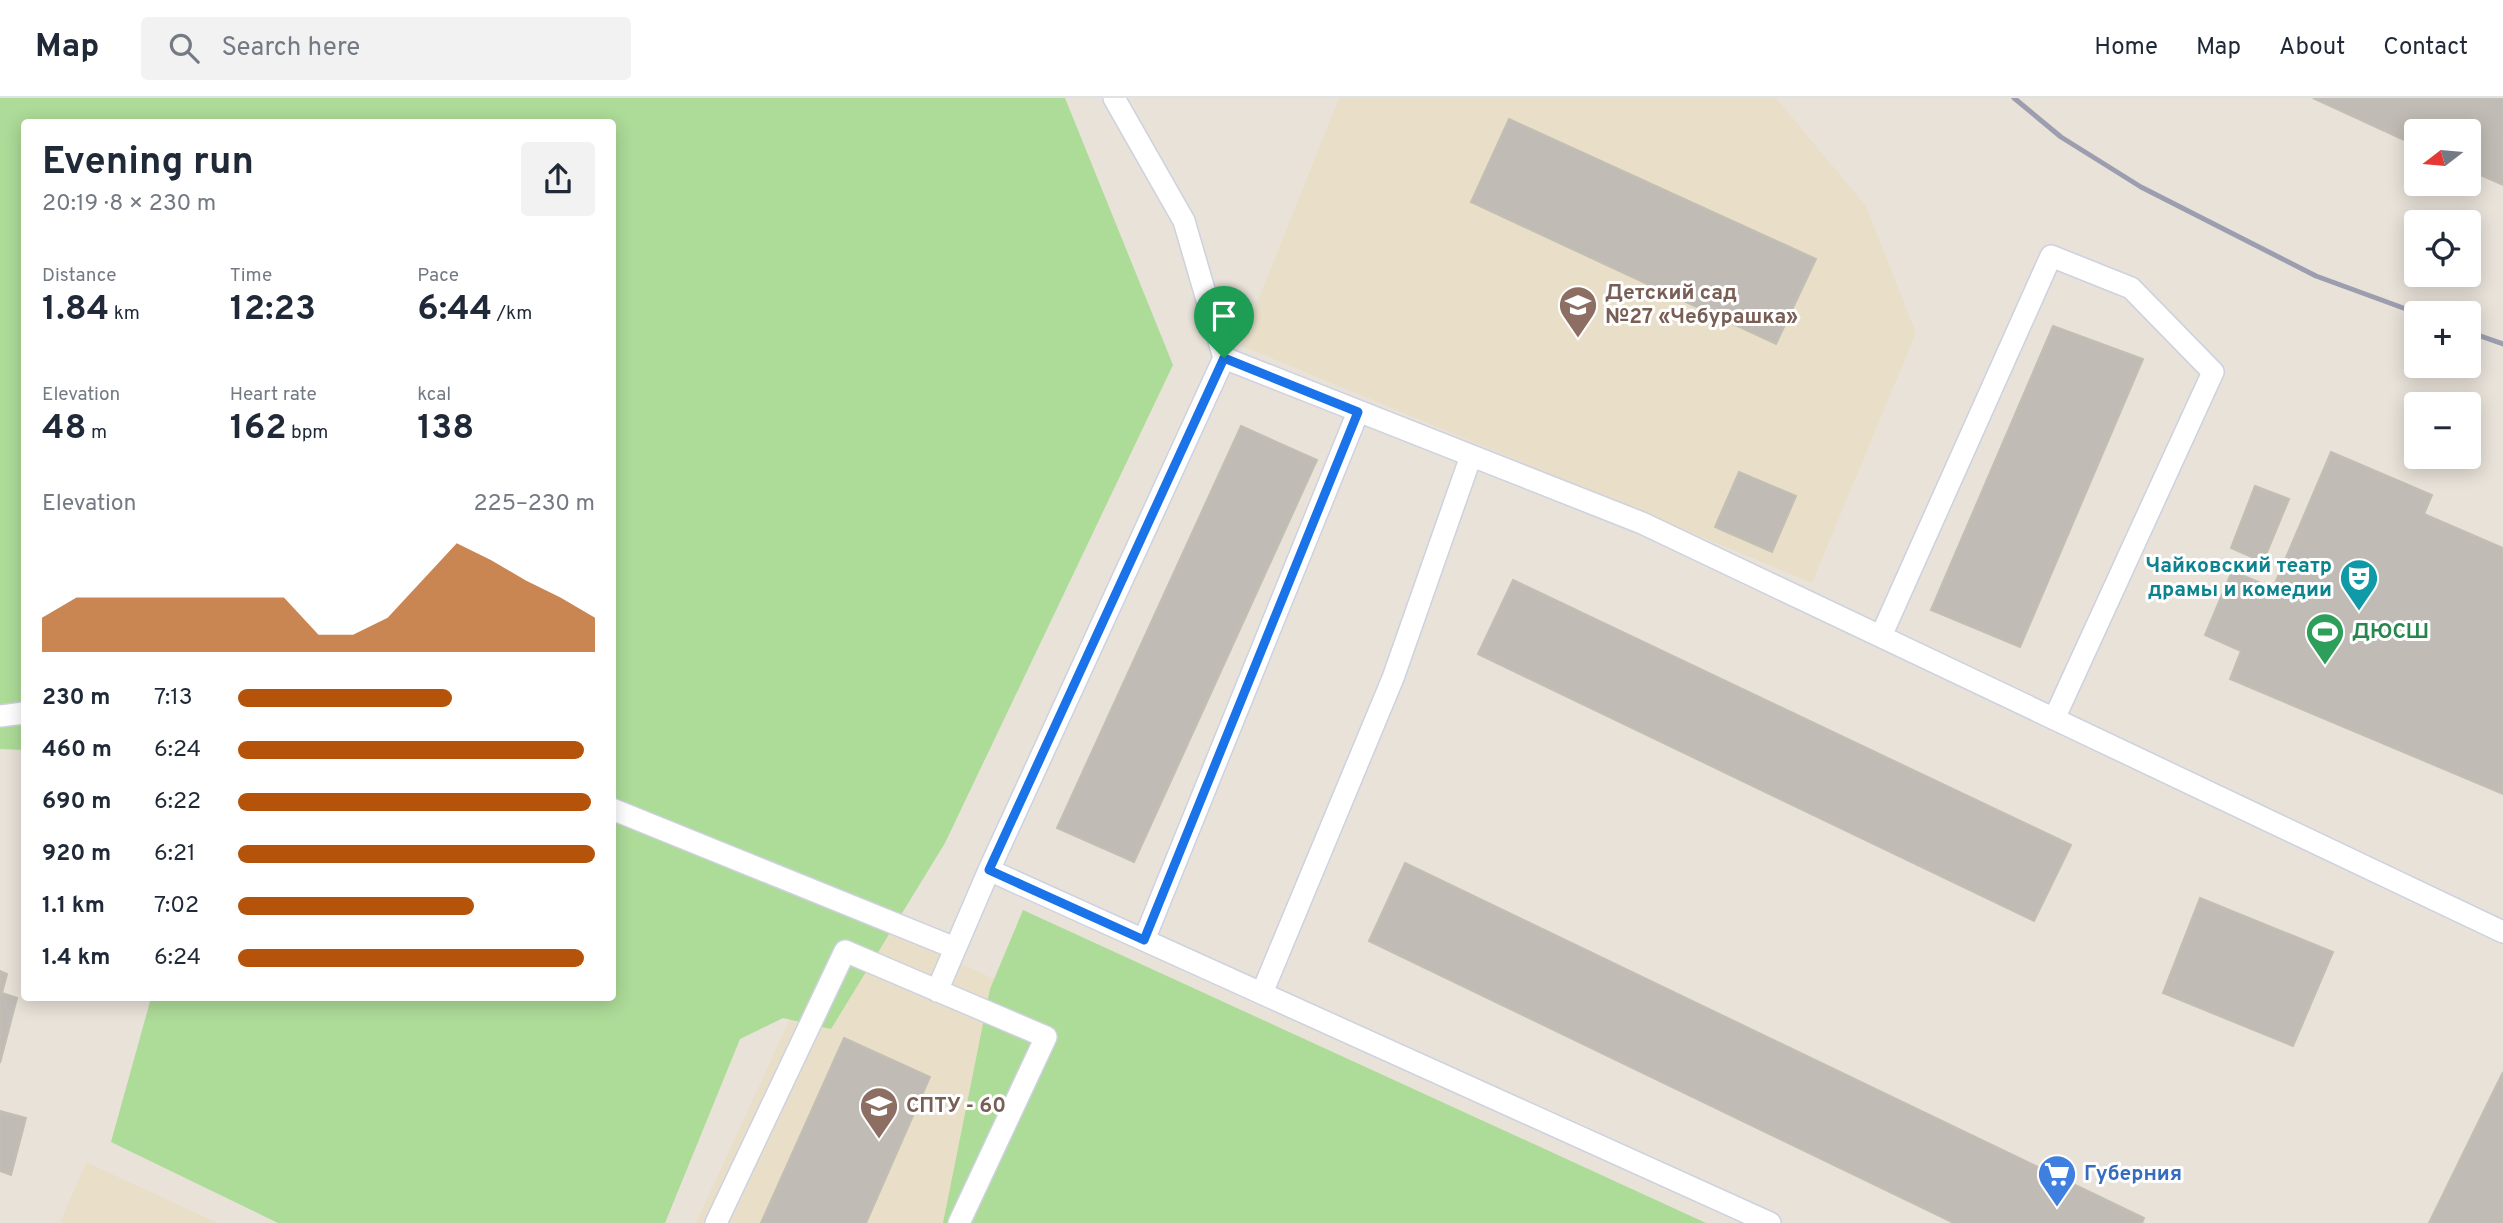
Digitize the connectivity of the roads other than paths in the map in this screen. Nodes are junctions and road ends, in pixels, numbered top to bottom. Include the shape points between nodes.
1 (1114, 98) edge
2 (1224, 358) junction
3 (1358, 412) junction
4 (1471, 456) junction
5 (1881, 636) junction
6 (21, 713) edge
7 (0, 716) edge
8 (2054, 719) junction
9 (616, 811) edge
10 (989, 870) junction
11 (2503, 932) edge
12 (1144, 940) junction
13 (955, 948) junction
14 (937, 991) junction
15 (1262, 993) junction
16 (716, 1223) edge
17 (959, 1223) edge
18 (1770, 1223) edge

1 - 2 lane via 1184,221
2 - 3 lane
2 - 10 lane
3 - 4 lane
3 - 12 lane
4 - 5 lane via 1642,523
4 - 15 lane via 1393,678
5 - 8 lane
5 - 8 lane via 2051,256 2131,288 2213,372
6 - 7 lane
8 - 11 lane
9 - 13 lane
10 - 12 lane
10 - 13 lane
12 - 15 lane
13 - 14 lane
14 - 16 lane via 845,951
14 - 17 lane via 1046,1037
15 - 18 lane

